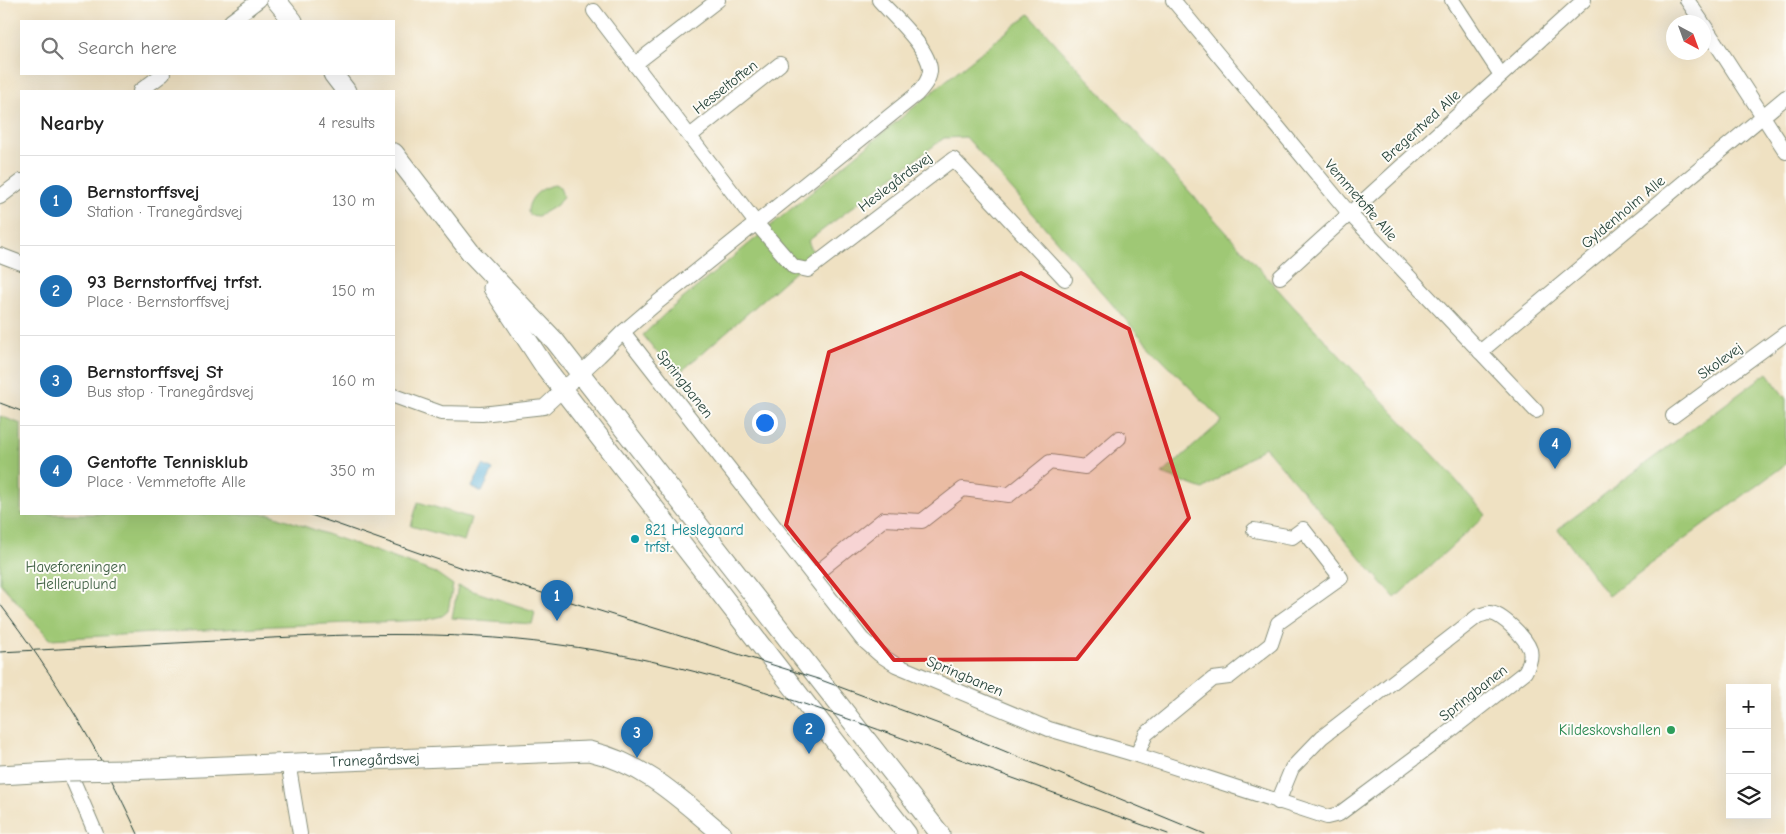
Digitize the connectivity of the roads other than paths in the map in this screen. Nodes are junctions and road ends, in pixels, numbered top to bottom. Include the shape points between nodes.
1 (259, 0) edge
2 (276, 0) edge
3 (718, 0) edge
4 (879, 0) edge
5 (1173, 0) edge
6 (1452, 0) edge
7 (1584, 0) edge
8 (1687, 0) edge
9 (594, 10) dead end
10 (1697, 15) edge
11 (233, 20) edge
12 (292, 20) edge
13 (1711, 36) edge
14 (634, 64) junction
15 (780, 64) dead end
16 (161, 75) edge
17 (334, 75) edge
18 (1501, 75) junction
19 (141, 90) edge
20 (345, 90) edge
21 (1786, 97) edge
22 (1763, 116) junction
23 (690, 136) junction
24 (1786, 152) edge
25 (395, 155) edge
26 (20, 182) edge
27 (0, 198) edge
28 (1349, 213) junction
29 (756, 223) junction
30 (471, 253) junction
31 (0, 255) edge
32 (20, 263) edge
33 (1280, 277) dead end
34 (1065, 280) dead end
35 (623, 332) junction
36 (1786, 333) edge
37 (1480, 352) junction
38 (580, 374) junction
39 (562, 390) junction
40 (395, 396) edge
41 (1536, 412) dead end
42 (1673, 416) dead end
43 (1119, 438) dead end
44 (1254, 530) dead end
45 (814, 575) junction
46 (1137, 755) junction
47 (291, 763) junction
48 (69, 771) junction
49 (0, 775) edge
50 (1278, 802) junction
51 (96, 834) edge
52 (300, 834) edge
53 (722, 834) edge
54 (907, 834) edge
55 (940, 834) edge

1 - 11 street
2 - 12 street
3 - 14 street
4 - 29 street via 924,50 930,61 926,83 917,94
5 - 28 street, Vemmetofte Alle
6 - 18 street
7 - 18 street, Bregentved Alle
8 - 10 street
9 - 14 street, Hesseltoften
13 - 22 street
14 - 23 street, Hesseltoften
15 - 23 street, Hesseltoften
16 - 19 street
17 - 20 street
18 - 28 street, Bregentved Alle
21 - 22 street, Gyldenholm Alle
22 - 24 street
22 - 37 street, Gyldenholm Alle
23 - 29 street, Hesseltoften
25 - 30 street
26 - 27 street
28 - 33 street, Bregentved Alle
28 - 37 street, Vemmetofte Alle
29 - 34 street, Heslegårdsvej via 794,267 808,270 953,159
29 - 35 street
30 - 38 street via 555,341
30 - 39 street via 536,356
31 - 32 street
35 - 38 street
35 - 45 street, Springbanen
36 - 42 street, Skolevej
37 - 41 street, Vemmetofte Alle
38 - 39 street
38 - 55 street
39 - 40 street via 544,407 482,414 441,413
39 - 54 street
43 - 45 street via 1085,467 1050,462 1009,495 963,489 922,521 884,519
44 - 46 street via 1292,537 1303,528 1341,578 1278,623 1270,644 1229,676 1213,679 1146,734
45 - 46 street, Springbanen via 862,639 896,665 1049,729
46 - 50 street, Springbanen
47 - 48 street, Tranegårdsvej, bridge
47 - 52 street
47 - 53 street, Tranegårdsvej via 589,751 650,775
48 - 49 street, Tranegårdsvej
48 - 51 street
50 - 50 street, Springbanen via 1327,818 1339,814 1525,672 1530,663 1526,642 1500,616 1488,613 1478,616 1322,737 1292,768

